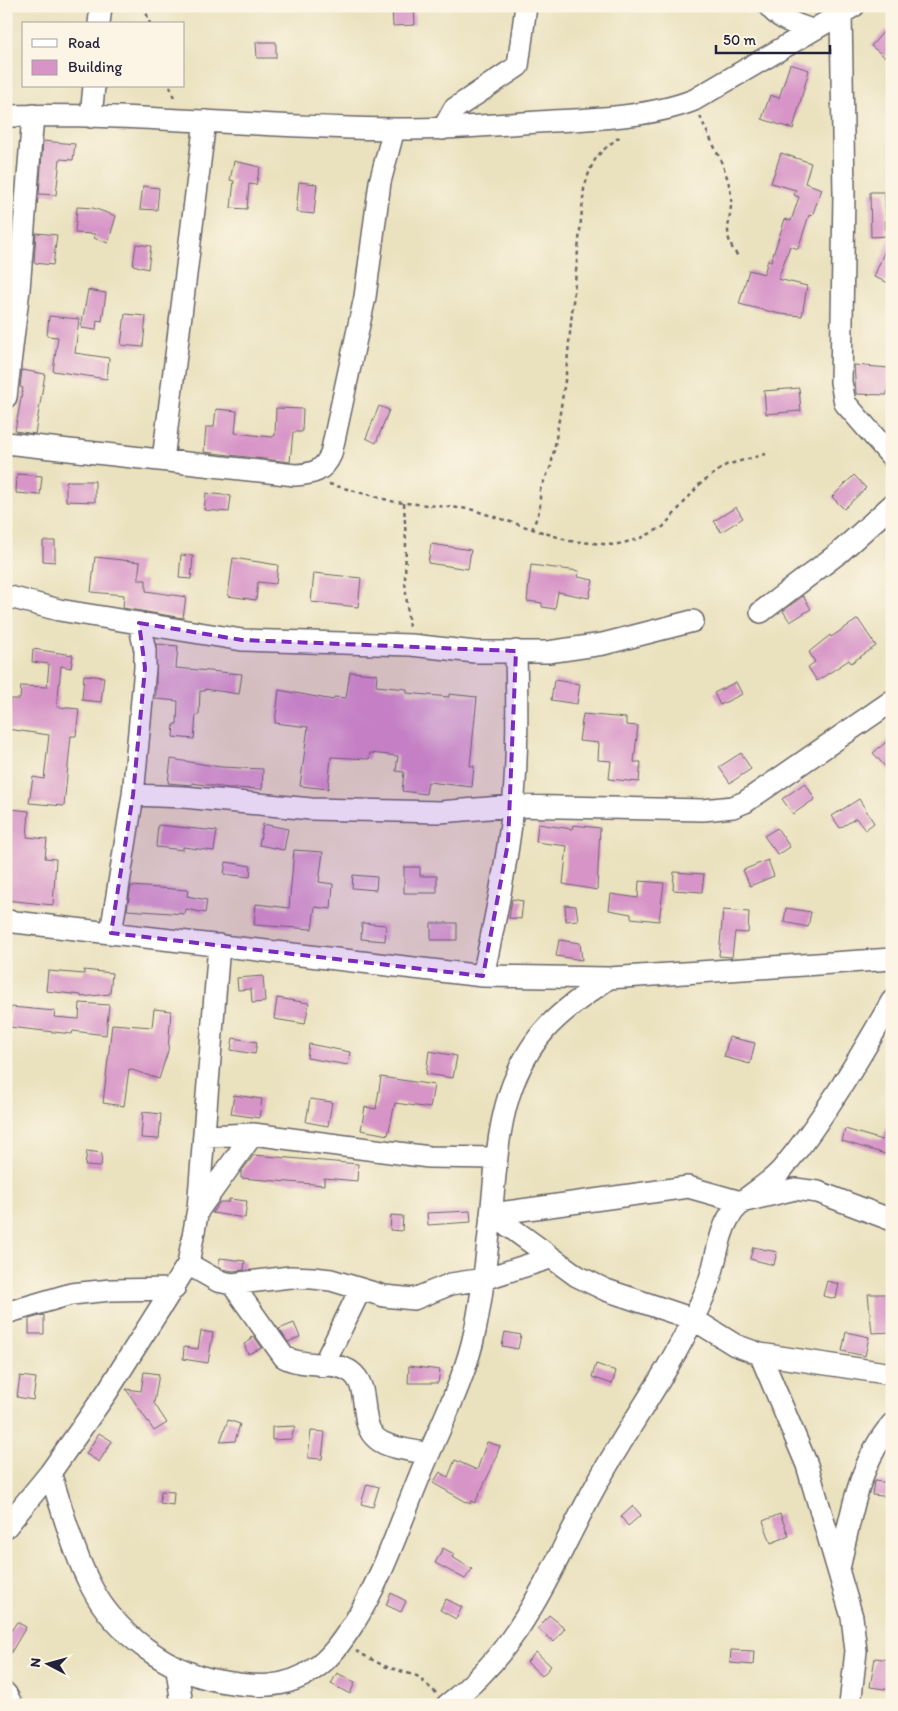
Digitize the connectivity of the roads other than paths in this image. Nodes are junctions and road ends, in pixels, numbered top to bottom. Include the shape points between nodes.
1 (101, 6) edge
2 (526, 6) edge
3 (769, 6) edge
4 (848, 10) edge
5 (99, 22) edge
6 (811, 30) junction
7 (94, 88) edge
8 (32, 115) junction
9 (6, 116) edge
10 (91, 117) junction
11 (205, 120) junction
12 (394, 129) junction
13 (443, 129) junction
14 (6, 397) edge
15 (6, 443) edge
16 (892, 457) edge
17 (163, 460) junction
18 (892, 506) edge
19 (6, 596) edge
20 (761, 612) dead end
21 (693, 621) dead end
22 (139, 623) junction
23 (516, 651) junction
24 (892, 700) edge
25 (133, 795) junction
26 (513, 806) junction
27 (6, 921) edge
28 (111, 933) junction
29 (219, 946) junction
30 (892, 958) edge
31 (483, 976) junction
32 (609, 978) junction
33 (892, 1001) edge
34 (253, 1134) junction
35 (205, 1136) junction
36 (496, 1158) junction
37 (741, 1202) junction
38 (198, 1209) junction
39 (492, 1214) junction
40 (892, 1220) edge
41 (550, 1258) junction
42 (188, 1264) junction
43 (484, 1278) junction
44 (232, 1284) junction
45 (174, 1289) junction
46 (360, 1290) junction
47 (6, 1313) edge
48 (693, 1319) junction
49 (760, 1354) junction
50 (323, 1366) junction
51 (892, 1374) edge
52 (892, 1424) edge
53 (428, 1454) junction
54 (50, 1473) junction
55 (6, 1528) edge
56 (839, 1569) junction
57 (177, 1669) junction
58 (6, 1694) edge
59 (448, 1704) edge
60 (12, 1705) edge
61 (182, 1705) edge
62 (850, 1705) edge

1 - 5 street
2 - 13 street via 518,66 454,109
3 - 6 street via 774,13
4 - 6 street
4 - 16 street via 841,382 845,403
6 - 13 street via 695,112 677,107 592,118
7 - 10 street
8 - 9 street
8 - 10 street
8 - 14 street via 19,289
10 - 11 street
11 - 12 street
11 - 17 street
12 - 13 street
12 - 17 street via 380,182 365,297 327,464 312,474 295,475
15 - 17 street
18 - 20 street via 840,552
19 - 22 street via 59,610
21 - 23 street via 602,644 548,652
22 - 23 street via 242,640 411,645 475,652
22 - 25 street via 146,650
23 - 26 street via 518,703
24 - 26 street via 766,789 733,807 704,810
25 - 26 street via 311,809 440,812
25 - 28 street
26 - 31 street
27 - 28 street
28 - 29 street
29 - 31 street
29 - 35 street
30 - 32 street
31 - 32 street
32 - 36 street via 560,1014 541,1032 525,1056 512,1087
33 - 37 street via 803,1144 779,1173
34 - 35 street
34 - 36 street via 429,1157
34 - 38 street
35 - 38 street
36 - 39 street
37 - 39 street via 688,1187
37 - 40 street via 795,1189 831,1196
37 - 48 street via 722,1232 709,1280
38 - 42 street
39 - 41 street
39 - 43 street
41 - 43 street
41 - 48 street via 606,1290
42 - 44 street via 218,1281
42 - 45 street
43 - 46 street via 451,1284 414,1299
43 - 53 street via 463,1377
44 - 46 street via 313,1278 331,1280
44 - 50 street via 284,1358
45 - 47 street via 71,1294
45 - 54 street
46 - 50 street
48 - 49 street via 735,1345
48 - 59 street via 667,1371 595,1486 527,1618 502,1654
49 - 51 street
49 - 56 street via 807,1465
50 - 53 street via 342,1368 352,1373 364,1398 368,1428 377,1439
52 - 56 street via 865,1470
53 - 57 street via 370,1598 341,1642 316,1668 292,1682 262,1686 208,1679
54 - 55 street
54 - 57 street via 78,1557 93,1590 118,1624 146,1649
56 - 62 street via 852,1617 856,1651
57 - 61 street
58 - 60 street

